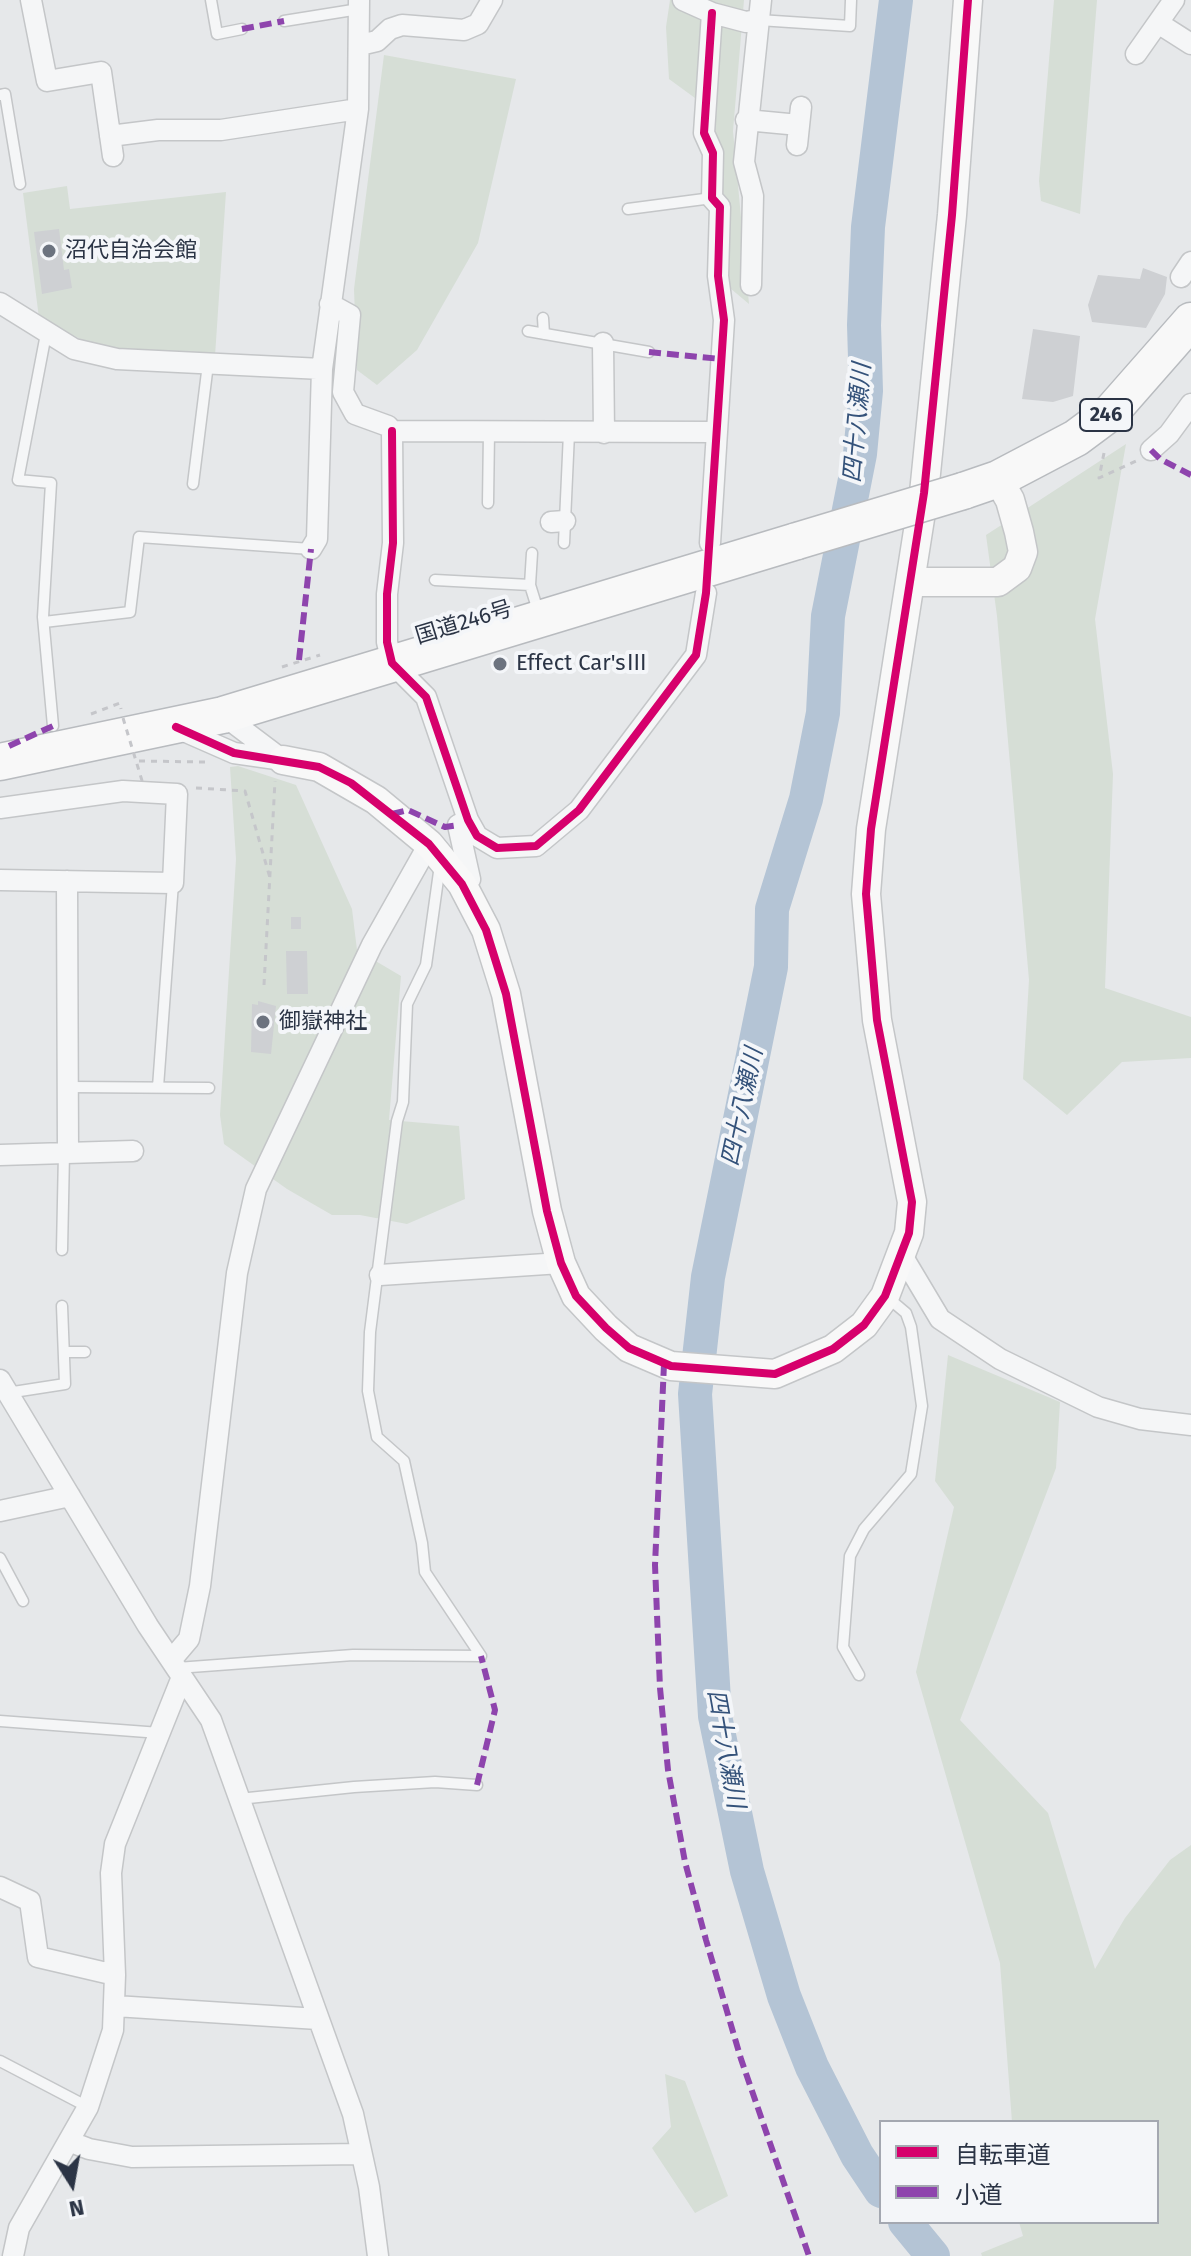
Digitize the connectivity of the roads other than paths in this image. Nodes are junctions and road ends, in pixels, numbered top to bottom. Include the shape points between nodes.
1 (31, 0) edge
2 (211, 0) edge
3 (492, 0) edge
4 (683, 0) edge
5 (851, 0) edge
6 (968, 0) edge
7 (1174, 0) edge
8 (359, 5) edge
9 (758, 10) edge
10 (712, 13) junction
11 (284, 21) dead end
12 (1158, 23) junction
13 (242, 29) dead end
14 (1191, 44) edge
15 (360, 45) junction
16 (1136, 54) dead end
17 (0, 95) edge
18 (358, 109) junction
19 (746, 120) junction
20 (799, 126) dead end
21 (20, 184) dead end
22 (712, 198) junction
23 (628, 209) dead end
24 (751, 285) dead end
25 (0, 303) edge
26 (330, 304) junction
27 (543, 318) dead end
28 (1191, 321) edge
29 (528, 331) dead end
30 (46, 334) junction
31 (544, 334) junction
32 (603, 343) junction
33 (649, 352) dead end
34 (208, 364) junction
35 (322, 369) junction
36 (1191, 404) edge
37 (392, 431) junction
38 (489, 432) junction
39 (715, 432) junction
40 (569, 433) junction
41 (604, 433) junction
42 (1146, 454) road end
43 (998, 479) junction
44 (193, 484) dead end
45 (488, 503) dead end
46 (564, 543) dead end
47 (710, 543) dead end
48 (311, 549) joint
49 (532, 553) dead end
50 (435, 580) dead end
51 (913, 582) junction
52 (706, 593) dead end
53 (535, 602) junction
54 (44, 622) junction
55 (392, 663) junction
56 (223, 715) junction
57 (53, 726) dead end
58 (176, 727) junction
59 (280, 760) junction
60 (0, 762) edge
61 (0, 808) edge
62 (468, 820) junction
63 (436, 852) junction
64 (0, 880) edge
65 (67, 881) junction
66 (173, 883) junction
67 (462, 884) junction
68 (70, 1087) junction
69 (158, 1087) junction
70 (209, 1088) dead end
71 (133, 1151) dead end
72 (66, 1153) junction
73 (0, 1155) edge
74 (62, 1250) dead end
75 (903, 1257) junction
76 (561, 1263) junction
77 (380, 1275) junction
78 (885, 1296) junction
79 (62, 1306) dead end
80 (64, 1352) junction
81 (85, 1352) dead end
82 (4, 1386) edge
83 (1191, 1425) edge
84 (70, 1496) junction
85 (0, 1511) edge
86 (0, 1558) edge
87 (23, 1601) dead end
88 (177, 1668) junction
89 (859, 1675) dead end
90 (0, 1721) edge
91 (160, 1733) junction
92 (477, 1785) dead end
93 (239, 1799) junction
94 (0, 1887) edge
95 (115, 1975) junction
96 (115, 2006) junction
97 (318, 2019) junction
98 (0, 2061) edge
99 (88, 2107) junction
100 (71, 2142) junction
101 (361, 2154) junction
102 (0, 2218) edge
103 (19, 2228) junction
104 (13, 2256) edge
105 (378, 2256) edge

1 - 18 street via 47,81 101,72 111,146 158,130 221,130
2 - 13 lane via 217,34
3 - 15 street via 478,24 464,30 402,25
4 - 10 street
5 - 9 lane via 850,26
6 - 51 street
7 - 12 street
8 - 11 lane
8 - 15 street
9 - 10 street via 746,22
9 - 19 street
10 - 22 street via 704,133 713,153
12 - 14 street
12 - 16 street
15 - 18 street
17 - 21 lane via 5,94
18 - 26 street
19 - 20 street
19 - 24 street via 744,162 753,196
22 - 23 lane
22 - 39 street via 720,207 718,276 724,320
25 - 30 street
26 - 35 street
26 - 37 street via 350,315 343,392 355,414
27 - 31 lane
28 - 43 highway, 国道246号 / 246 via 1111,412 1076,438
29 - 31 lane
30 - 34 street via 74,349 117,359
30 - 54 lane via 18,480 51,483
31 - 32 lane
32 - 33 lane
32 - 41 street
34 - 35 street
34 - 44 lane
35 - 48 street via 317,539
36 - 42 street
37 - 38 street
37 - 55 street via 393,543 387,594
38 - 40 street
38 - 45 lane
39 - 41 street
39 - 47 street
40 - 41 street
40 - 46 lane via 558,522
43 - 51 street via 1019,532 1023,552 1017,568 998,582
43 - 53 highway, 国道246号 / 246, bridge via 797,541
48 - 54 lane via 139,537 130,612
49 - 53 lane
50 - 53 lane
51 - 75 street via 871,829 866,894 875,1007 912,1202
52 - 62 street via 696,655 579,810 536,846 515,850 497,848 477,836
53 - 55 highway, 国道246号 / 246
54 - 57 lane
55 - 56 highway, 国道246号 / 246
55 - 62 street via 426,697
56 - 58 highway, 国道246号 / 246
56 - 59 street
58 - 59 street via 234,753
58 - 60 highway, 国道246号 / 246
59 - 63 street via 319,767 351,783
61 - 66 street via 123,791 177,794
62 - 67 street via 458,825 470,879
63 - 67 street
63 - 77 lane via 426,965 407,1004 403,1102
63 - 88 street via 372,945 256,1189 237,1273 200,1586
64 - 65 street
65 - 66 street
65 - 68 street
66 - 69 lane
67 - 76 street via 486,930 506,994
68 - 69 lane
68 - 72 street
69 - 70 lane
71 - 72 street
72 - 73 street
72 - 74 lane
75 - 78 street
75 - 83 street via 940,1319 1000,1359 1098,1407
76 - 77 street
76 - 78 street via 576,1296 606,1328 629,1348 671,1366 775,1374 833,1349 864,1325
77 - 88 lane via 370,1332 368,1391 377,1437 404,1461 425,1572 481,1656 353,1655
78 - 89 lane via 906,1313 911,1327 922,1406 911,1474 864,1529 850,1556 843,1647
79 - 80 lane
80 - 81 lane
80 - 82 lane via 65,1384
82 - 84 street
84 - 85 street
84 - 88 street
86 - 87 lane
88 - 91 street
88 - 93 street via 211,1720
90 - 91 lane
91 - 95 street via 115,1844
92 - 93 lane via 435,1782
93 - 97 street
94 - 95 street via 30,1901 38,1957
95 - 96 street
96 - 97 street
96 - 99 street via 113,2030
97 - 101 street via 353,2114
98 - 99 lane
99 - 100 street
100 - 101 street via 132,2157
100 - 103 street
101 - 105 street
102 - 103 street
103 - 104 street

